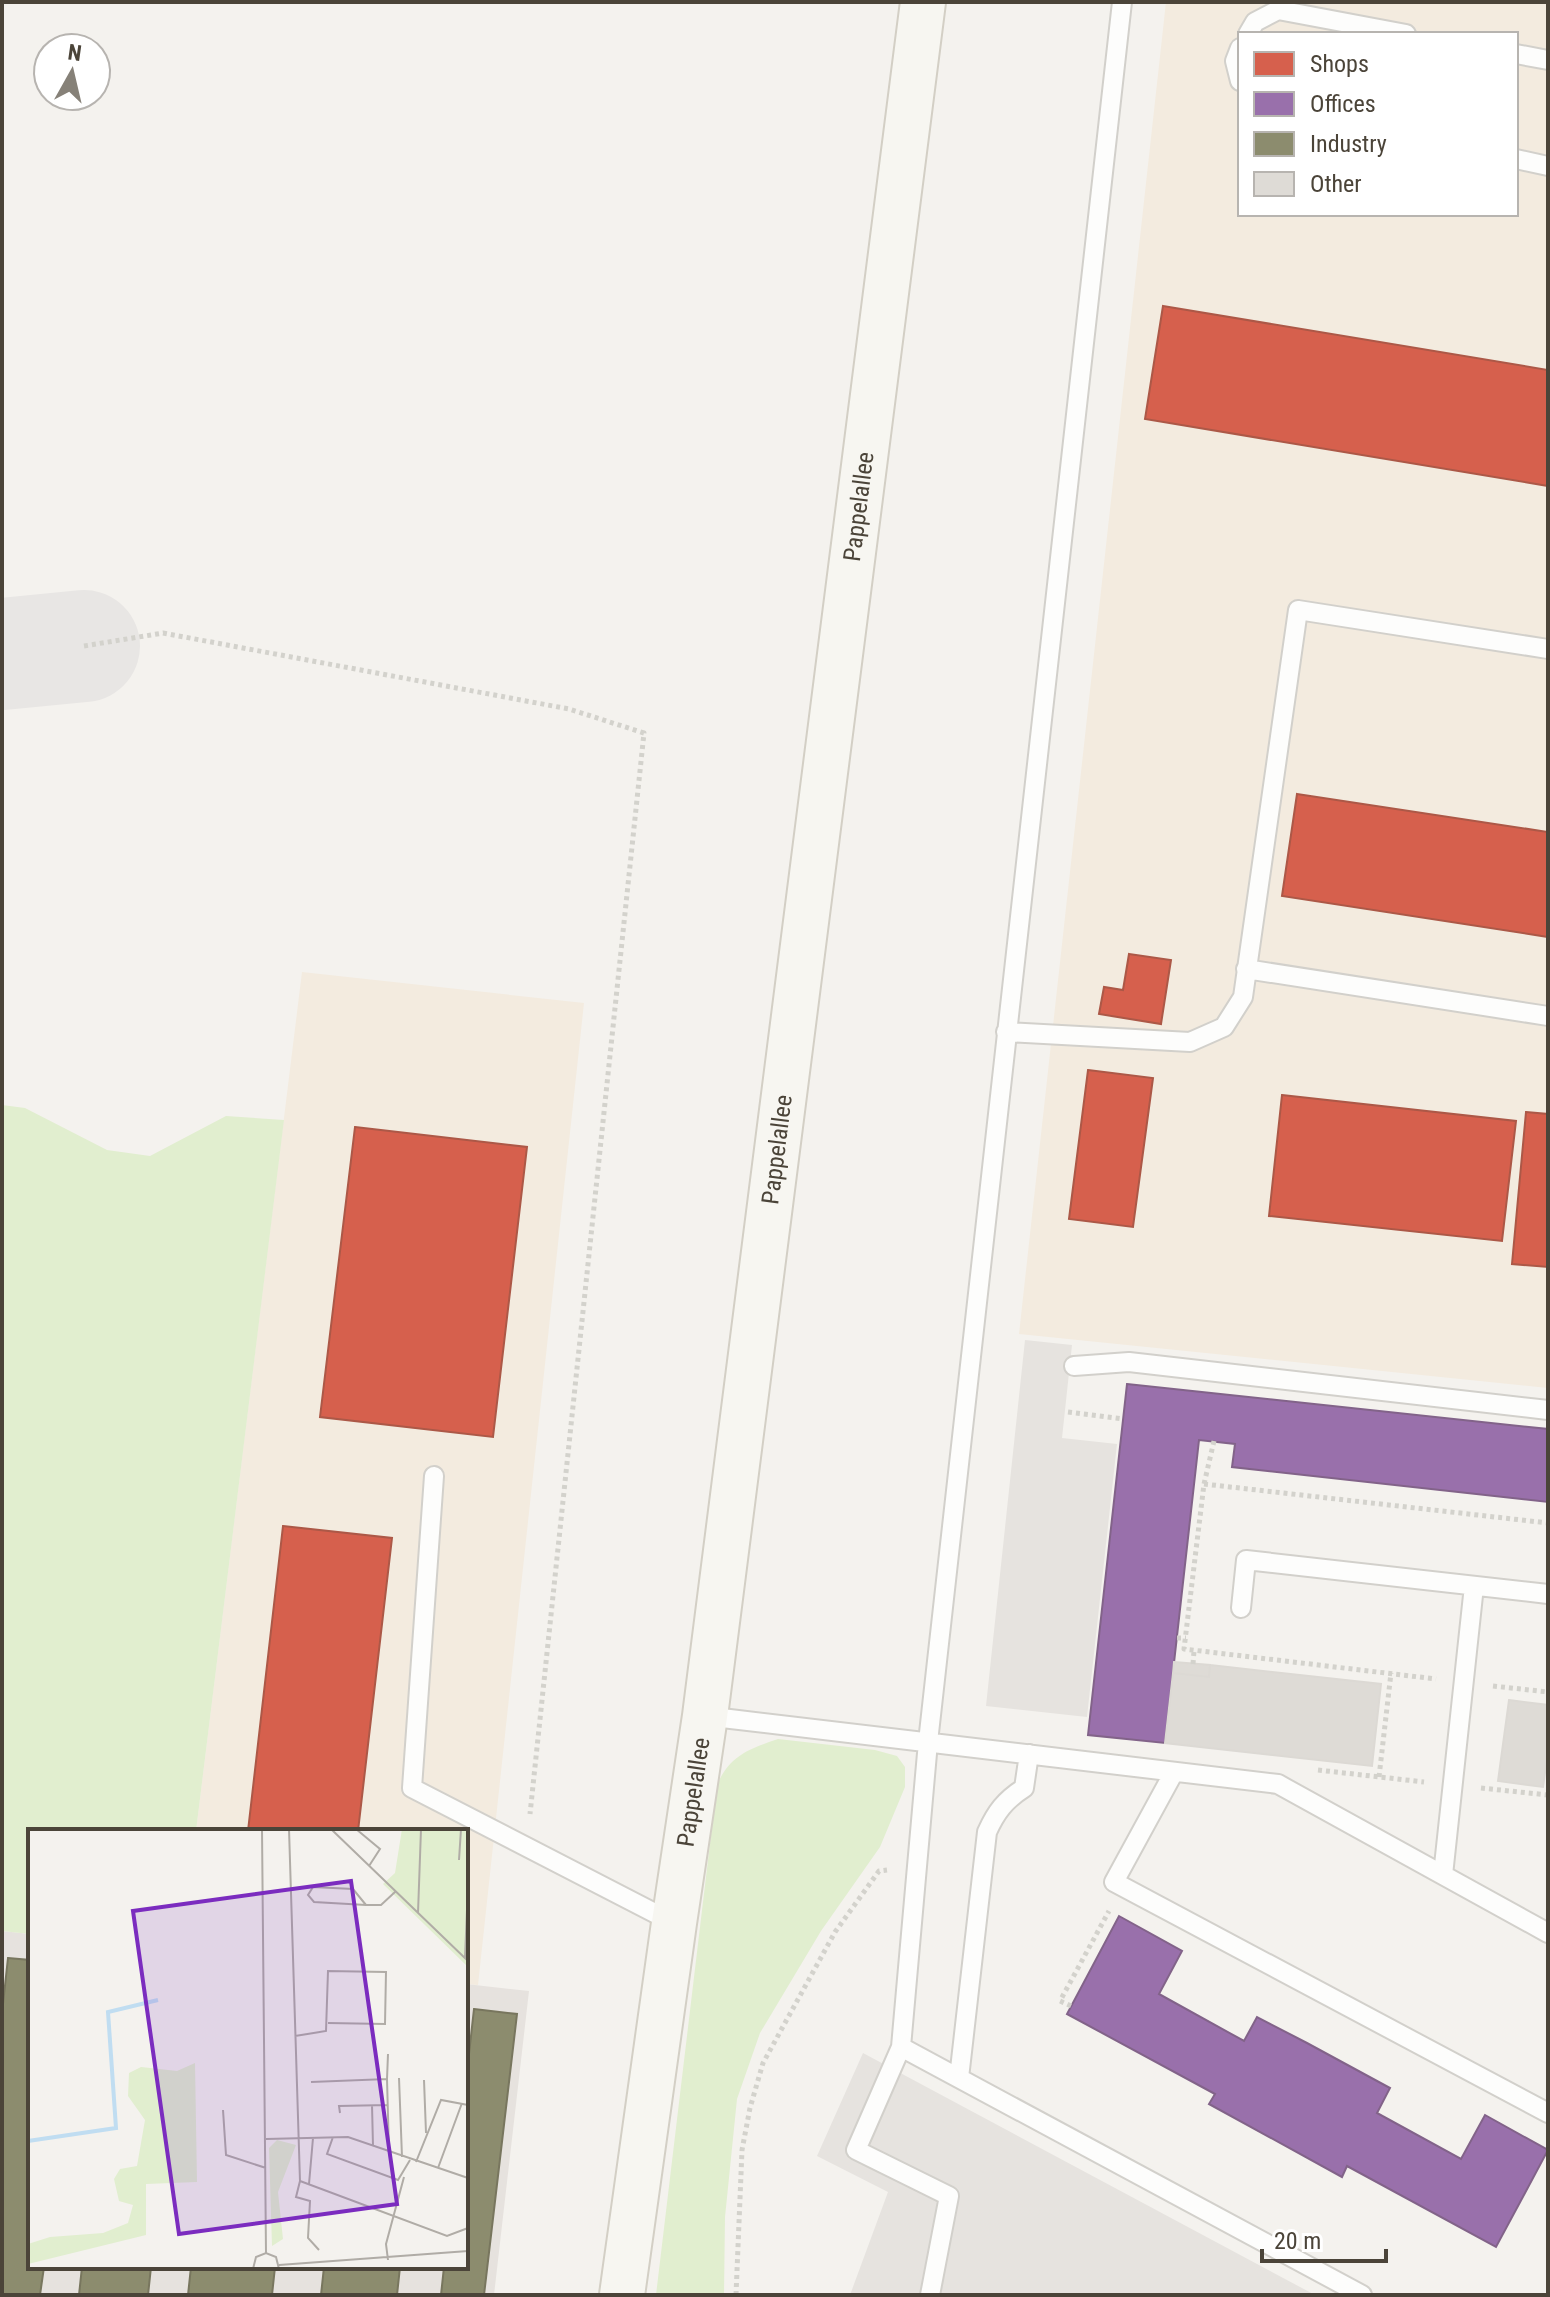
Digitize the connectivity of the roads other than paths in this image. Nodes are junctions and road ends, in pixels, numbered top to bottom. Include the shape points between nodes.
1 (923, 2) edge
2 (1122, 2) edge
3 (1249, 32) edge
4 (1395, 32) edge
5 (1238, 53) edge
6 (1518, 54) edge
7 (1548, 60) edge
8 (1238, 73) edge
9 (1518, 159) edge
10 (1548, 166) edge
11 (1548, 649) edge
12 (1246, 969) junction
13 (1548, 1016) edge
14 (1006, 1032) junction
15 (1074, 1366) dead end
16 (1548, 1410) edge
17 (434, 1476) dead end
18 (1474, 1586) junction
19 (1548, 1594) edge
20 (1241, 1608) dead end
21 (705, 1716) junction
22 (928, 1742) junction
23 (1029, 1754) junction
24 (1174, 1772) junction
25 (1443, 1875) junction
26 (1548, 1912) edge
27 (674, 1923) junction
28 (1547, 1932) edge
29 (901, 2047) junction
30 (959, 2078) junction
31 (1548, 2113) edge
32 (622, 2295) edge
33 (930, 2295) edge
34 (1362, 2295) edge

1 - 21 main road, Pappelallee
2 - 14 lane
3 - 4 lane via 1255,22 1278,10
5 - 8 lane
6 - 7 lane
9 - 10 lane
11 - 12 lane via 1298,610
12 - 13 lane
12 - 14 lane via 1243,997 1224,1027 1190,1042
14 - 22 lane
15 - 16 lane via 1129,1362
17 - 27 lane via 412,1788
18 - 19 lane
18 - 20 lane via 1246,1560
18 - 25 lane
21 - 22 lane
21 - 27 main road, Pappelallee
22 - 23 lane
22 - 29 lane
23 - 24 lane
23 - 30 lane via 1024,1788 997,1810 987,1832
24 - 25 lane via 1278,1784
24 - 31 lane via 1114,1882
25 - 28 lane
26 - 28 lane
27 - 32 main road, Pappelallee
29 - 30 lane
29 - 33 lane via 856,2150 949,2196
30 - 34 lane

